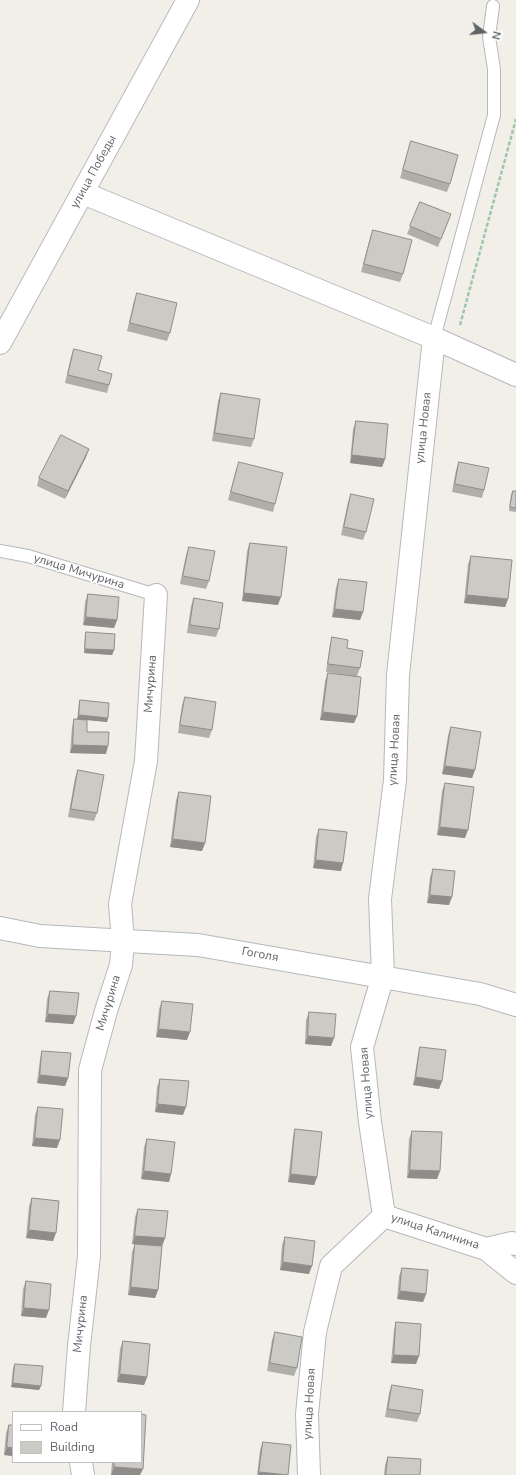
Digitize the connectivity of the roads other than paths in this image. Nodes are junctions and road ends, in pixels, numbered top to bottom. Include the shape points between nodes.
1 (188, 0) edge
2 (493, 6) dead end
3 (83, 193) junction
4 (434, 338) junction
5 (0, 343) edge
6 (515, 373) edge
7 (0, 551) edge
8 (156, 595) joint
9 (0, 928) edge
10 (123, 941) junction
11 (383, 976) junction
12 (516, 1005) edge
13 (384, 1216) junction
14 (516, 1244) edge
15 (486, 1249) junction
16 (516, 1273) edge
17 (74, 1411) edge
18 (81, 1463) edge
19 (83, 1475) edge
20 (309, 1475) edge

1 - 3 street, улица Победы
2 - 4 lane, улица Новая via 489,37 494,69 494,115
3 - 4 street
3 - 5 street, улица Победы
4 - 6 street
4 - 11 street, улица Новая via 398,675 394,780 380,899
7 - 8 lane, улица Мичурина via 28,556
8 - 10 street, Мичурина via 146,761 120,904
9 - 10 street, Гоголя via 40,936
10 - 11 street, Гоголя via 198,945
10 - 17 street, Мичурина via 121,965 90,1070 89,1256
11 - 12 street, Гоголя via 480,994
11 - 13 street, улица Новая via 362,1048
13 - 15 street, улица Калинина
13 - 20 street, улица Новая via 332,1266 315,1332 307,1414
14 - 15 street, улица Калинина
15 - 16 street, улица Калинина
18 - 19 street

